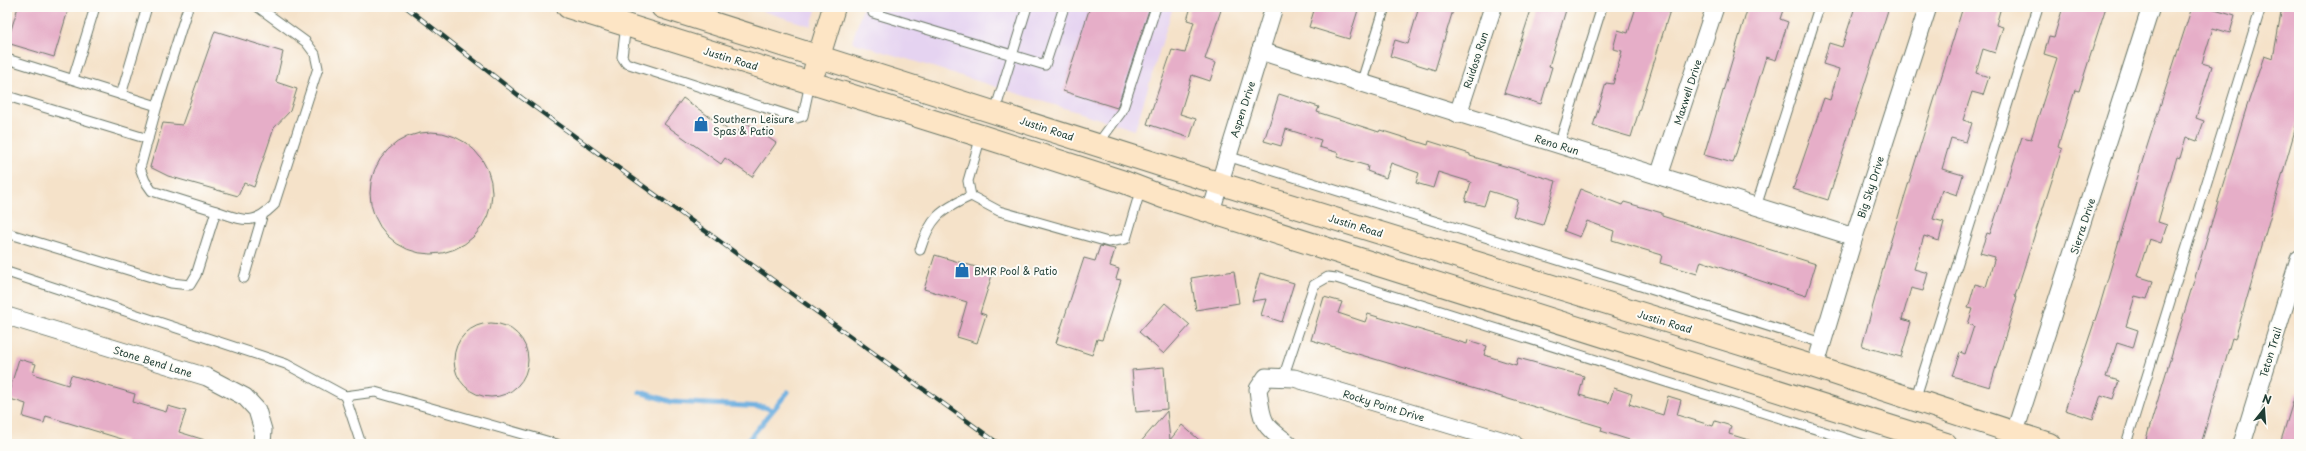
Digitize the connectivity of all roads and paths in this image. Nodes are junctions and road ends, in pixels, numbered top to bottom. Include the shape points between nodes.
1 (96, 7) edge
2 (148, 7) edge
3 (188, 7) edge
4 (258, 7) edge
5 (568, 7) edge
6 (662, 7) edge
7 (834, 7) edge
8 (875, 7) edge
9 (1027, 7) edge
10 (1064, 7) edge
11 (1156, 7) edge
12 (1274, 7) edge
13 (1385, 7) edge
14 (1493, 7) edge
15 (1602, 7) edge
16 (1715, 7) edge
17 (1819, 7) edge
18 (1928, 7) edge
19 (2038, 7) edge
20 (2151, 7) edge
21 (2261, 7) edge
22 (626, 25) junction
23 (1260, 52) junction
24 (1012, 55) junction
25 (819, 56) junction
26 (7, 58) edge
27 (73, 79) junction
28 (810, 83) junction
29 (1361, 84) junction
30 (121, 95) junction
31 (7, 96) edge
32 (157, 106) junction
33 (995, 111) junction
34 (1458, 114) junction
35 (981, 136) junction
36 (148, 139) junction
37 (1098, 145) junction
38 (1559, 145) junction
39 (1227, 156) junction
40 (1660, 176) junction
41 (1219, 182) junction
42 (1141, 188) junction
43 (971, 196) junction
44 (1756, 206) junction
45 (216, 211) junction
46 (1211, 211) junction
47 (262, 217) junction
48 (7, 233) edge
49 (1854, 237) junction
50 (920, 250) dead end
51 (2299, 259) edge
52 (7, 272) edge
53 (244, 278) dead end
54 (7, 316) edge
55 (1822, 343) junction
56 (1815, 367) junction
57 (1283, 378) junction
58 (345, 396) junction
59 (1915, 400) junction
60 (2012, 439) edge
61 (262, 444) edge
62 (361, 444) edge
63 (557, 444) edge
64 (1289, 444) edge
65 (1514, 444) edge
66 (1863, 444) edge
67 (1946, 444) edge
68 (2050, 444) edge
69 (2126, 444) edge
70 (2242, 444) edge

1 - 27 lane
2 - 30 lane
3 - 32 lane
4 - 47 lane via 306,42 315,54 318,68 274,205
5 - 22 main road, Justin Road
6 - 25 main road, Justin Road
7 - 25 main road
8 - 24 lane via 873,13
9 - 24 lane
10 - 24 lane via 1045,65
11 - 37 lane via 1122,111
12 - 23 street, Aspen Drive
13 - 29 lane
14 - 34 street, Ruidoso Run
15 - 38 lane
16 - 40 street, Maxwell Drive
17 - 44 lane
18 - 49 street, Big Sky Drive
19 - 59 lane
20 - 60 street, Sierra Drive
21 - 69 lane
22 - 28 main road, Justin Road
22 - 28 lane via 622,57 626,63 797,118 803,116
23 - 29 street, Reno Run
23 - 39 street, Aspen Drive
24 - 33 lane
25 - 28 main road
25 - 33 main road, Justin Road
26 - 27 lane
27 - 30 lane
28 - 35 main road, Justin Road
29 - 34 street, Reno Run
30 - 32 lane
31 - 36 lane
32 - 36 lane
33 - 37 main road, Justin Road
34 - 38 street, Reno Run
35 - 37 main road via 995,128 1020,136
35 - 42 main road, Justin Road
35 - 43 lane via 968,181
36 - 45 lane via 140,168 144,181 152,191
37 - 41 main road, Justin Road
38 - 40 street, Reno Run
39 - 41 street, Aspen Drive
39 - 55 lane
40 - 44 street, Reno Run
41 - 46 street, Aspen Drive
41 - 56 main road, Justin Road
42 - 43 lane via 1126,238 1108,242 999,211
42 - 46 main road, Justin Road
43 - 50 lane via 946,208 926,230
44 - 49 street, Reno Run
45 - 47 lane via 245,220
45 - 48 lane via 196,274 190,284 171,283
46 - 67 main road, Justin Road
47 - 53 lane
49 - 55 street, Big Sky Drive
51 - 70 street, Teton Trail
52 - 58 lane via 286,364
54 - 61 street, Stone Bend Lane via 207,377 245,397 257,410 263,430
55 - 56 street, Big Sky Drive
56 - 59 main road, Justin Road
57 - 64 street, Rocky Point Drive via 1266,377 1258,389 1262,420
57 - 65 street, Rocky Point Drive via 1294,378
57 - 66 lane via 1314,285 1328,277
58 - 62 lane
58 - 63 lane via 375,392
59 - 60 main road, Justin Road
60 - 68 main road, Justin Road

